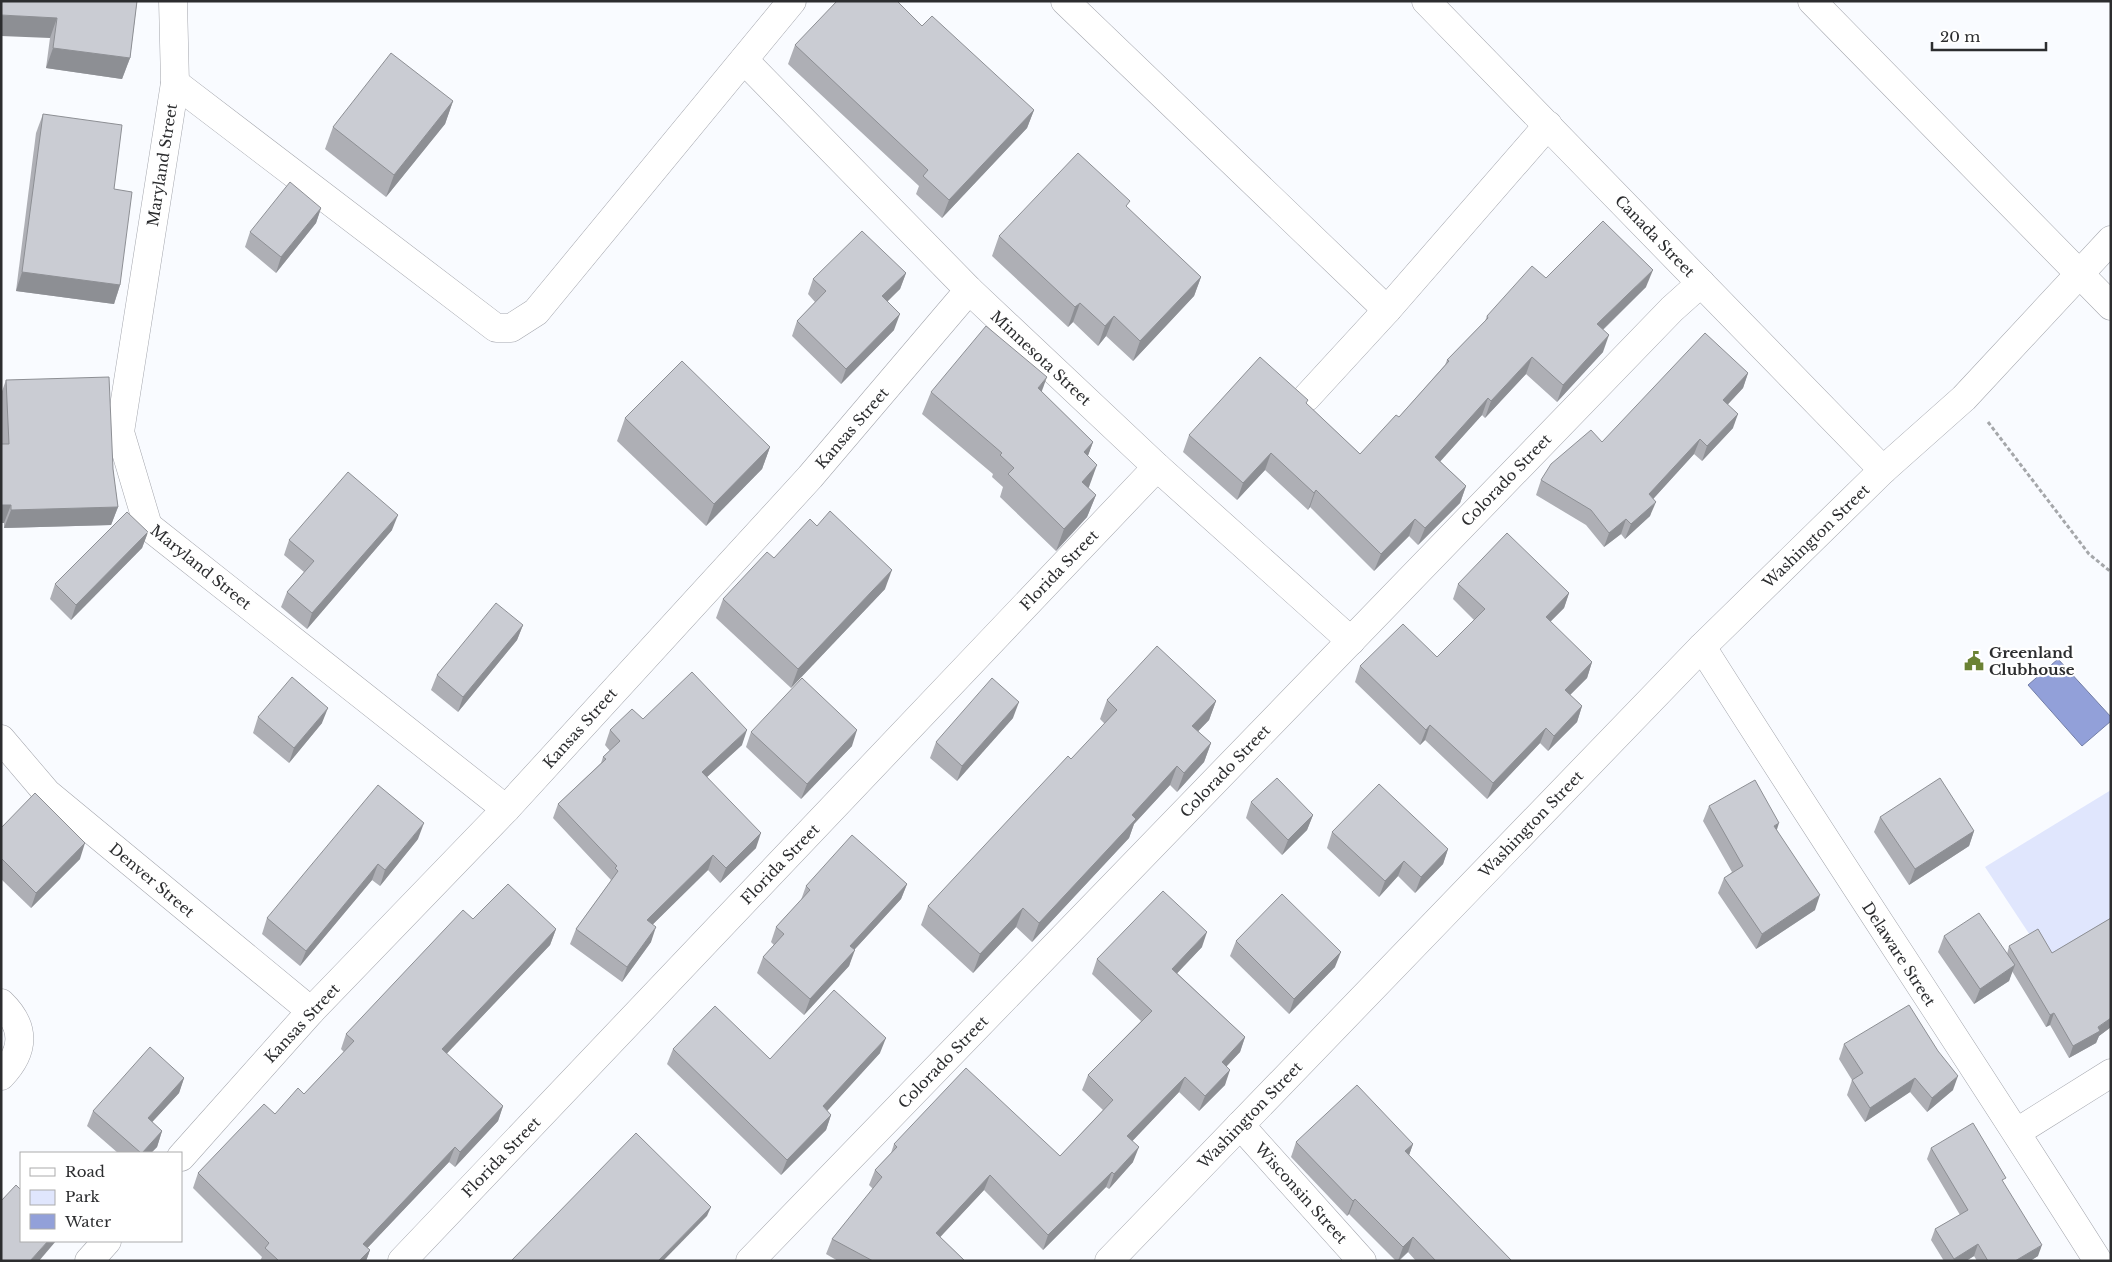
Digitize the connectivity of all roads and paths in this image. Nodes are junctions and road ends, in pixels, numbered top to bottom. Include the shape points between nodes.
1 (173, 1) edge
2 (792, 1) edge
3 (1066, 1) edge
4 (1426, 1) edge
5 (1812, 1) edge
6 (744, 60) junction
7 (175, 82) junction
8 (1548, 126) junction
9 (2111, 240) edge
10 (2079, 272) junction
11 (1700, 283) junction
12 (969, 290) junction
13 (2111, 306) edge
14 (1387, 310) junction
15 (1307, 397) edge
16 (1964, 398) junction
17 (1157, 467) junction
18 (1883, 470) junction
19 (2111, 572) edge
20 (1350, 641) junction
21 (1702, 648) junction
22 (1, 739) edge
23 (506, 809) junction
24 (1, 1003) edge
25 (311, 1011) junction
26 (2111, 1074) edge
27 (1, 1076) edge
28 (1240, 1125) junction
29 (2017, 1132) junction
30 (182, 1156) edge
31 (106, 1242) edge
32 (89, 1261) edge
33 (402, 1261) edge
34 (750, 1261) edge
35 (1109, 1261) edge
36 (1362, 1261) edge
37 (2098, 1261) edge

1 - 7 street, Maryland Street
2 - 6 street
3 - 14 street
4 - 8 street, Canada Street
5 - 10 street
6 - 7 street via 536,312 510,328 496,328
6 - 12 street, Minnesota Street
7 - 23 street, Maryland Street via 120,432 148,526
8 - 11 street, Canada Street
8 - 14 street
9 - 10 street, Washington Street
10 - 13 street
10 - 16 street, Washington Street
11 - 18 street, Canada Street
11 - 20 street, Colorado Street
12 - 17 street, Minnesota Street
12 - 23 street, Kansas Street via 810,477
14 - 15 street
16 - 18 street, Washington Street
16 - 19 path via 1987,420 2089,554
17 - 20 street, Minnesota Street
17 - 33 street, Florida Street
18 - 21 street, Washington Street
20 - 34 street, Colorado Street
21 - 28 street, Washington Street
21 - 29 street, Delaware Street
22 - 25 street, Denver Street via 47,793
23 - 25 street, Kansas Street
24 - 27 street via 14,1016 20,1038 14,1063
25 - 30 street, Kansas Street
26 - 29 street
28 - 35 street, Washington Street
28 - 36 street, Wisconsin Street
29 - 37 street, Delaware Street
31 - 32 street

